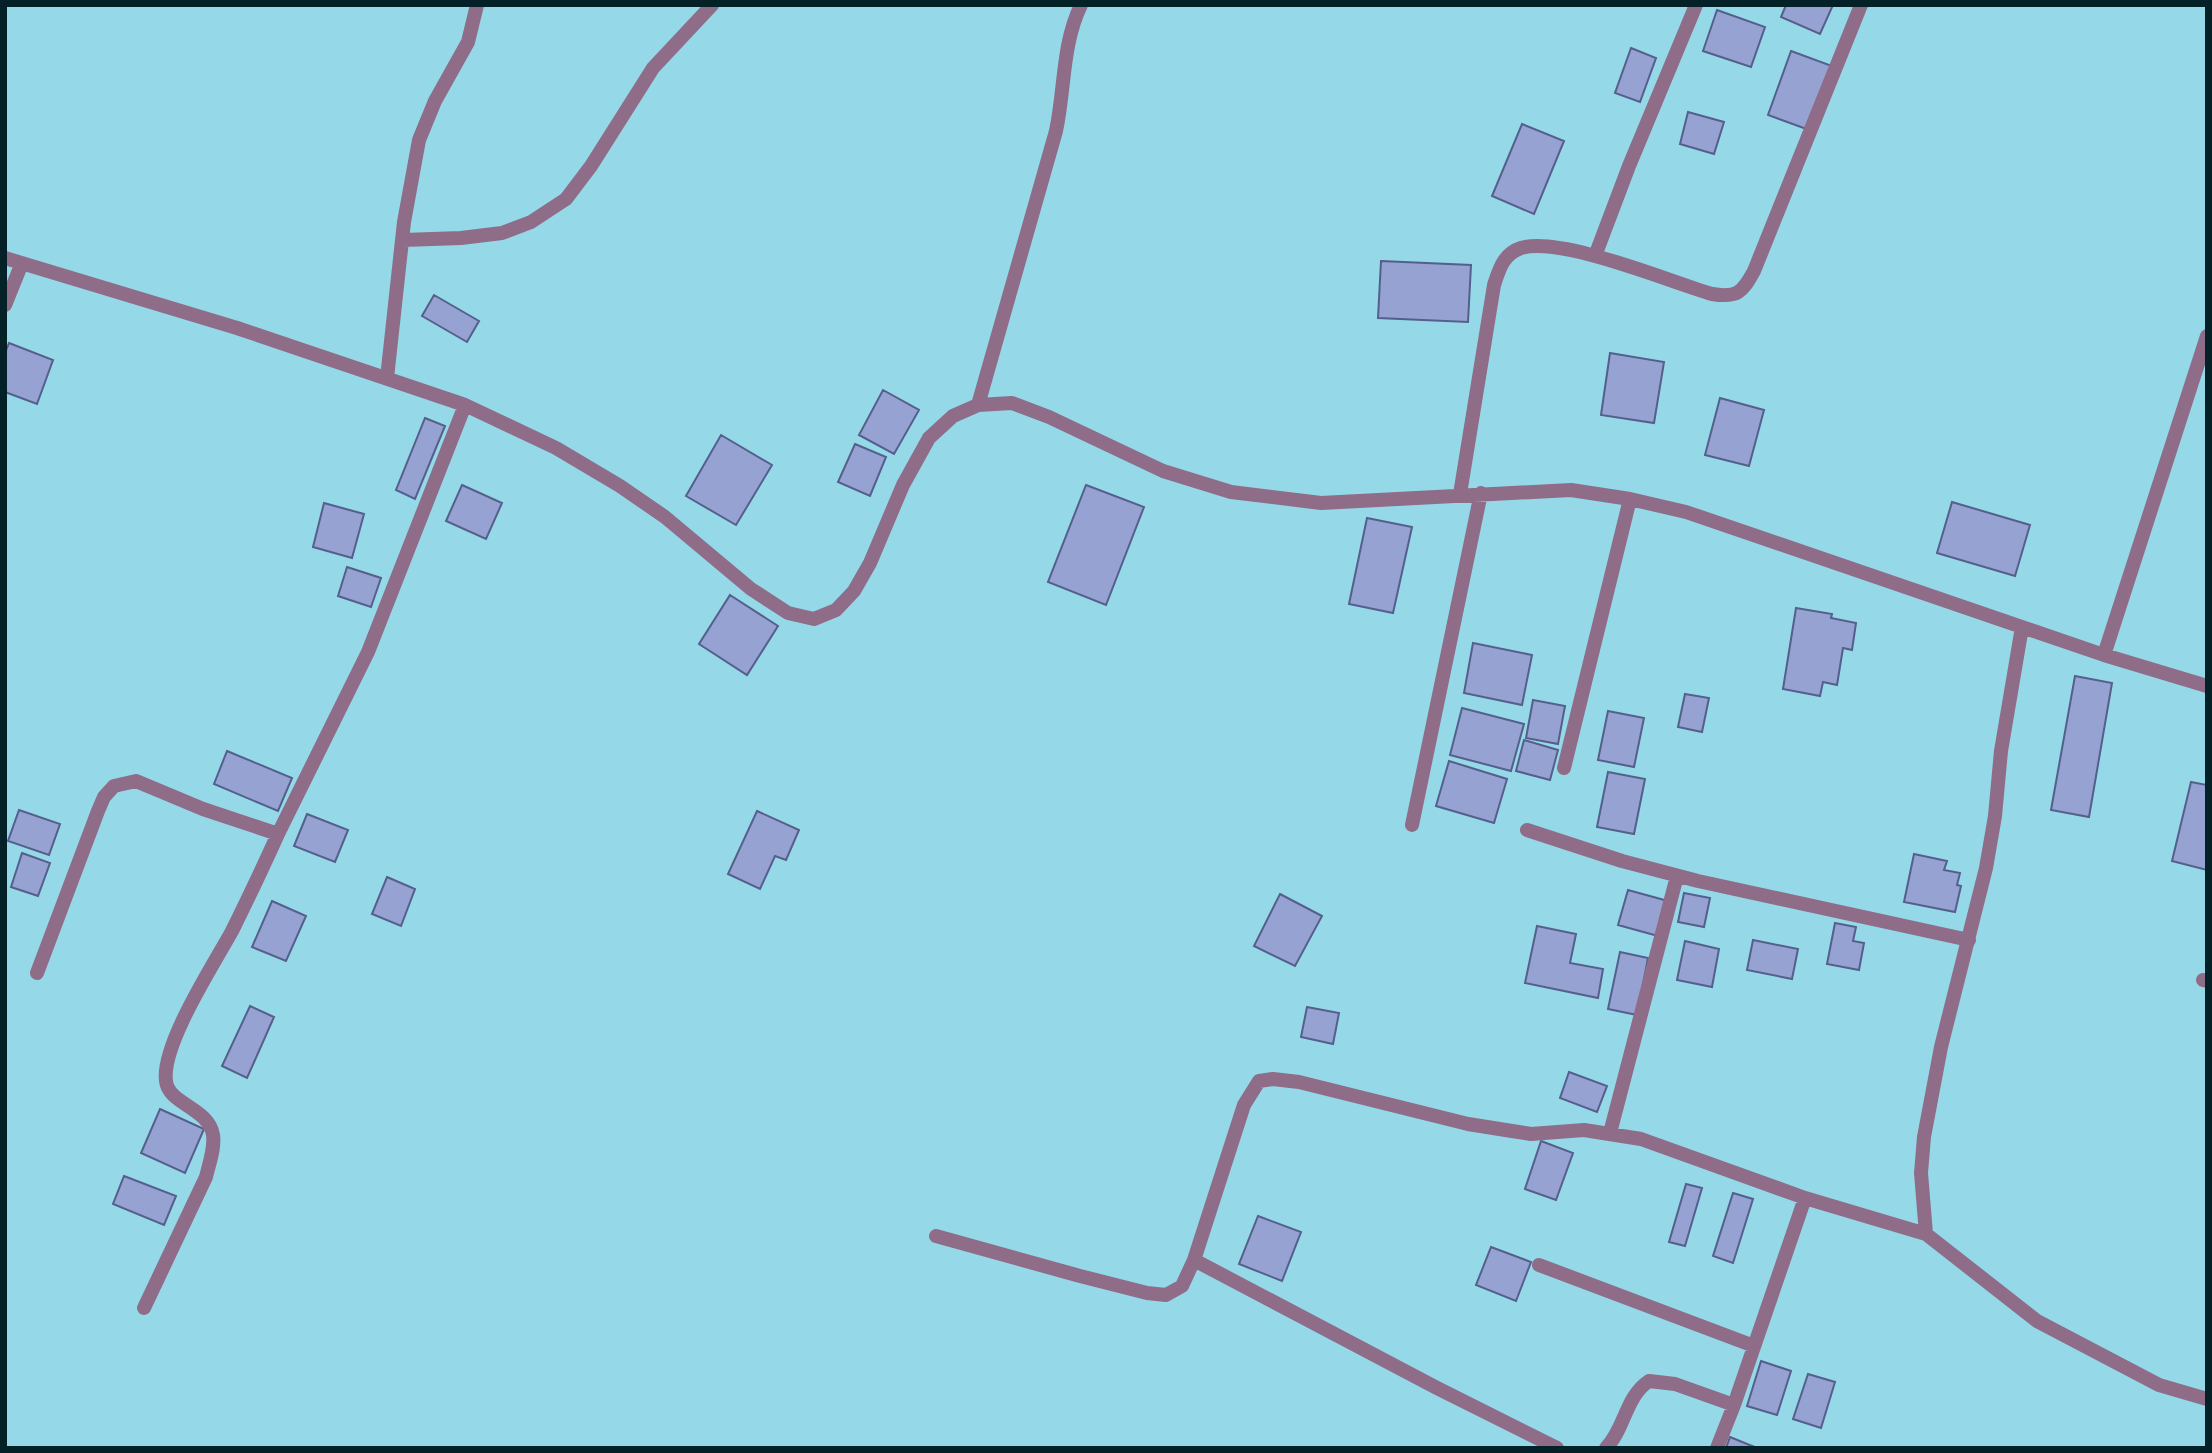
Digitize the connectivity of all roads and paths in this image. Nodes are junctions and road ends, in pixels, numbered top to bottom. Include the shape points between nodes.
1 (477, 5) edge
2 (712, 5) edge
3 (1081, 5) edge
4 (1696, 5) edge
5 (1861, 5) edge
6 (402, 240) junction
7 (1595, 256) junction
8 (5, 258) edge
9 (22, 263) junction
10 (5, 305) edge
11 (2207, 336) edge
12 (387, 379) junction
13 (464, 405) junction
14 (978, 405) junction
15 (1481, 493) junction
16 (1461, 494) junction
17 (1630, 499) junction
18 (2022, 627) junction
19 (2104, 655) junction
20 (2207, 685) edge
21 (1564, 768) dead end
22 (1412, 825) dead end
23 (1527, 830) dead end
24 (278, 834) junction
25 (1677, 876) junction
26 (1969, 940) junction
27 (37, 973) dead end
28 (1610, 1133) junction
29 (1805, 1198) junction
30 (1926, 1234) junction
31 (936, 1236) dead end
32 (1194, 1260) junction
33 (1539, 1265) dead end
34 (144, 1308) dead end
35 (1754, 1346) junction
36 (2207, 1399) edge
37 (1734, 1405) junction
38 (1557, 1448) edge
39 (1606, 1448) edge
40 (1717, 1448) edge

1 - 6 street via 468,42 419,140
2 - 6 street via 653,68 566,199 531,222 502,233
3 - 14 street via 1069,44 1056,131
4 - 7 street
5 - 7 street via 1744,290 1728,297 1712,294
6 - 12 street
7 - 16 street via 1544,246 1519,248 1502,261 1494,285
8 - 9 street
9 - 10 street
9 - 12 street
11 - 19 street
12 - 13 street
13 - 14 street via 556,448 620,486 751,589 788,613 814,619 836,610 854,591 929,438 953,416
13 - 24 street via 368,652
14 - 16 street via 1012,403 1163,471 1231,492 1321,503
15 - 16 street
15 - 17 street via 1571,490
15 - 22 street
17 - 18 street via 1752,533
17 - 21 street
18 - 19 street
18 - 26 street via 1995,816
19 - 20 street
23 - 25 street
24 - 27 street via 136,781 114,786 98,811
24 - 34 street via 177,1033 169,1059 166,1081 170,1092 205,1119 213,1134 212,1154 206,1177
25 - 26 street
25 - 28 street
26 - 30 street via 1924,1137 1921,1173
28 - 29 street via 1641,1139
28 - 32 street via 1531,1134 1468,1125 1299,1082 1259,1081 1244,1105
29 - 30 street
29 - 35 street
30 - 36 street via 2038,1321 2159,1385
31 - 32 street via 1166,1295 1182,1286
32 - 38 street
33 - 35 street
35 - 37 street
37 - 39 street via 1675,1384 1649,1381 1629,1403
37 - 40 street

